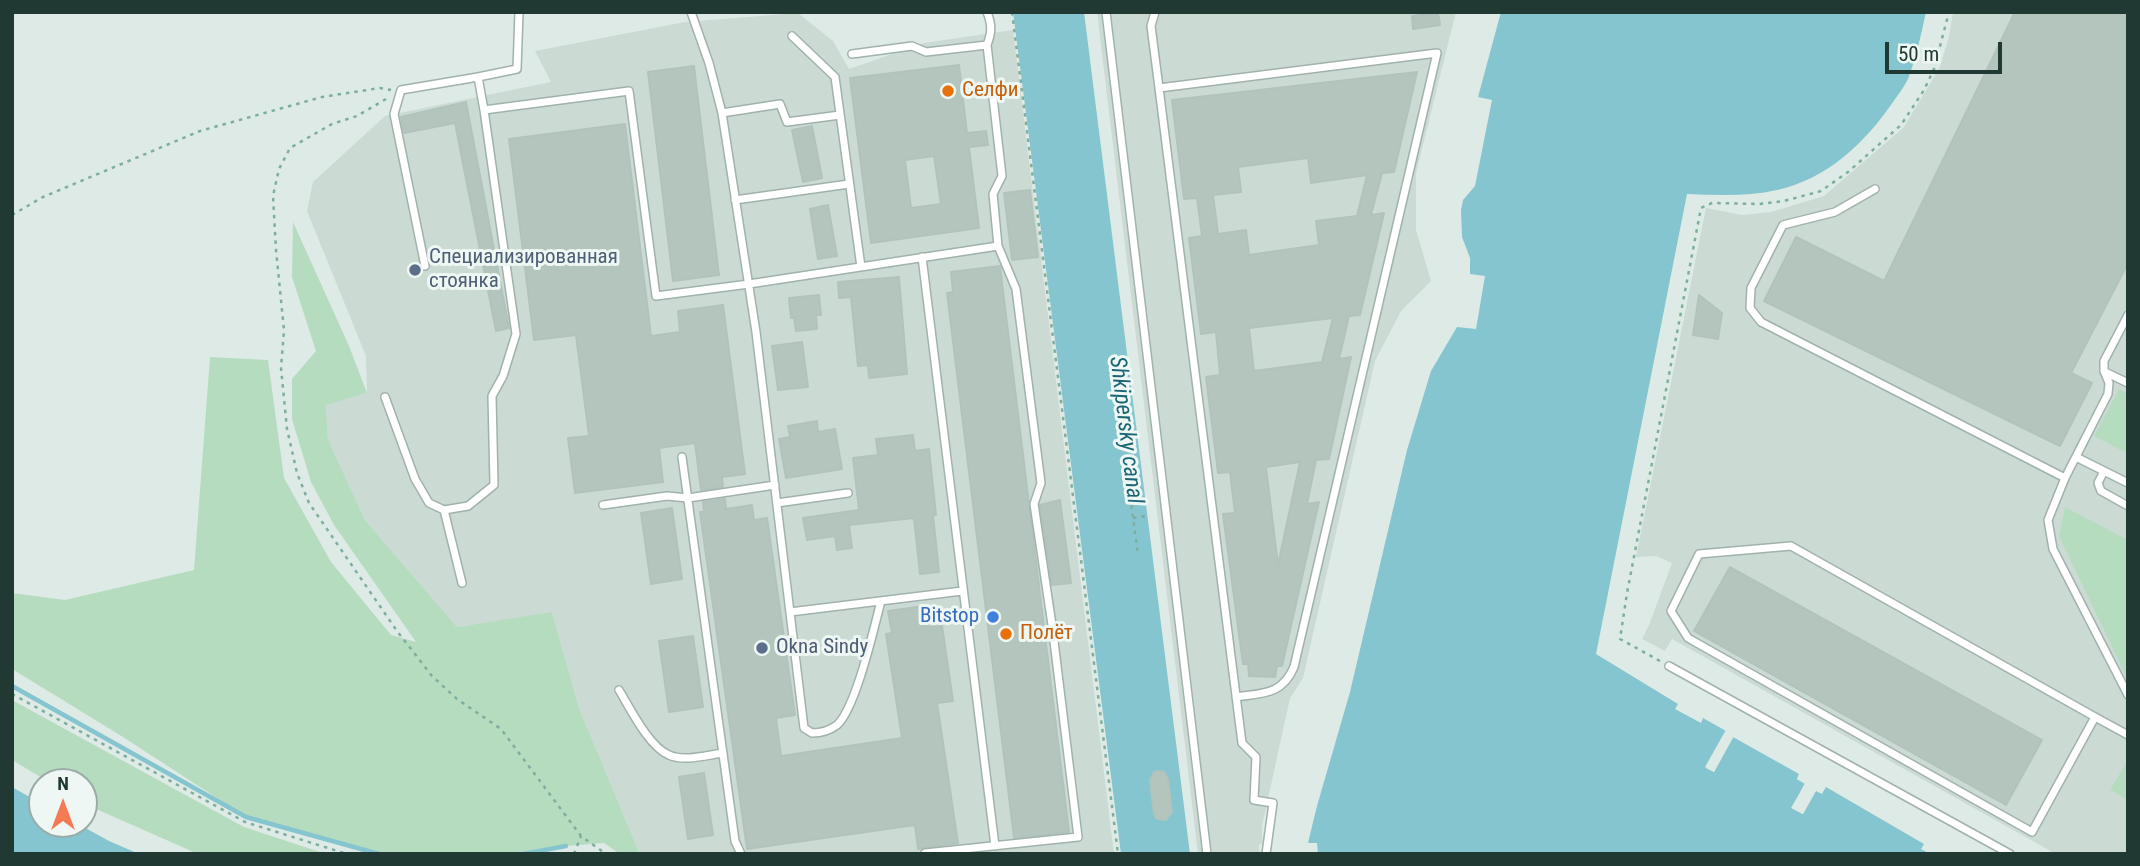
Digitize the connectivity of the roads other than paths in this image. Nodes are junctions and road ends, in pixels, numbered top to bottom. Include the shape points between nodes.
1 (519, 12) edge
2 (691, 12) edge
3 (987, 12) edge
4 (1106, 12) edge
5 (1155, 12) edge
6 (792, 36) dead end
7 (987, 45) junction
8 (852, 54) dead end
9 (478, 77) junction
10 (1159, 88) junction
11 (484, 110) junction
12 (722, 113) junction
13 (840, 115) junction
14 (849, 184) junction
15 (1875, 190) dead end
16 (735, 201) junction
17 (998, 246) junction
18 (922, 257) junction
19 (425, 266) dead end
20 (860, 267) junction
21 (749, 284) junction
22 (2128, 315) edge
23 (2104, 371) junction
24 (2128, 383) edge
25 (384, 397) dead end
26 (682, 457) dead end
27 (2076, 457) junction
28 (2104, 471) junction
29 (2065, 478) junction
30 (2128, 483) edge
31 (775, 485) junction
32 (848, 493) dead end
33 (688, 498) junction
34 (777, 503) junction
35 (603, 505) dead end
36 (2128, 506) edge
37 (444, 510) junction
38 (461, 583) dead end
39 (962, 591) junction
40 (881, 601) junction
41 (790, 612) junction
42 (1669, 666) road end
43 (619, 690) dead end
44 (2128, 695) edge
45 (1236, 697) junction
46 (2095, 717) junction
47 (2128, 735) edge
48 (723, 753) junction
49 (995, 846) junction
50 (925, 853) edge
51 (741, 854) edge
52 (1207, 854) edge
53 (1266, 854) edge
54 (2010, 854) edge

1 - 9 lane via 517,69
2 - 12 lane
3 - 7 lane via 992,32
4 - 52 lane
5 - 10 lane via 1151,26
6 - 13 lane via 835,77
7 - 8 lane via 926,52 912,46
7 - 17 lane via 1002,176 993,194
9 - 11 lane
9 - 19 lane via 401,90 394,114
10 - 45 lane
10 - 45 lane via 1437,53 1294,667 1279,689
11 - 21 lane via 629,91 656,296
11 - 37 lane via 516,334 492,396 494,485 468,506
12 - 13 lane via 780,104 787,122
12 - 16 lane
13 - 14 lane
14 - 16 lane
14 - 20 lane
15 - 29 lane via 1835,212 1783,225 1751,288 1750,308 1761,322
16 - 21 lane
17 - 18 lane
17 - 49 lane via 1016,289 1041,483 1034,504 1078,837
18 - 20 lane
18 - 39 lane
20 - 21 lane
21 - 31 lane
22 - 23 lane via 2104,361
23 - 24 lane
23 - 27 lane via 2108,394
25 - 37 lane via 415,479 429,503
26 - 33 lane
27 - 28 lane
27 - 29 lane
28 - 30 lane
28 - 36 lane via 2098,483 2101,491
29 - 44 lane via 2048,520 2053,549
31 - 33 lane
31 - 34 lane
32 - 34 lane
33 - 35 lane via 667,496
33 - 48 lane
34 - 41 lane
37 - 38 lane
39 - 40 lane
39 - 49 lane
40 - 41 lane
40 - 41 lane via 850,704 839,723 819,733 804,728
42 - 54 lane
43 - 48 lane via 655,745 669,755
45 - 53 lane via 1242,743 1256,757 1254,800 1273,803
46 - 46 lane via 2032,832 1688,638 1671,611 1699,554 1791,546
46 - 47 lane
48 - 51 lane via 735,841
49 - 50 lane

